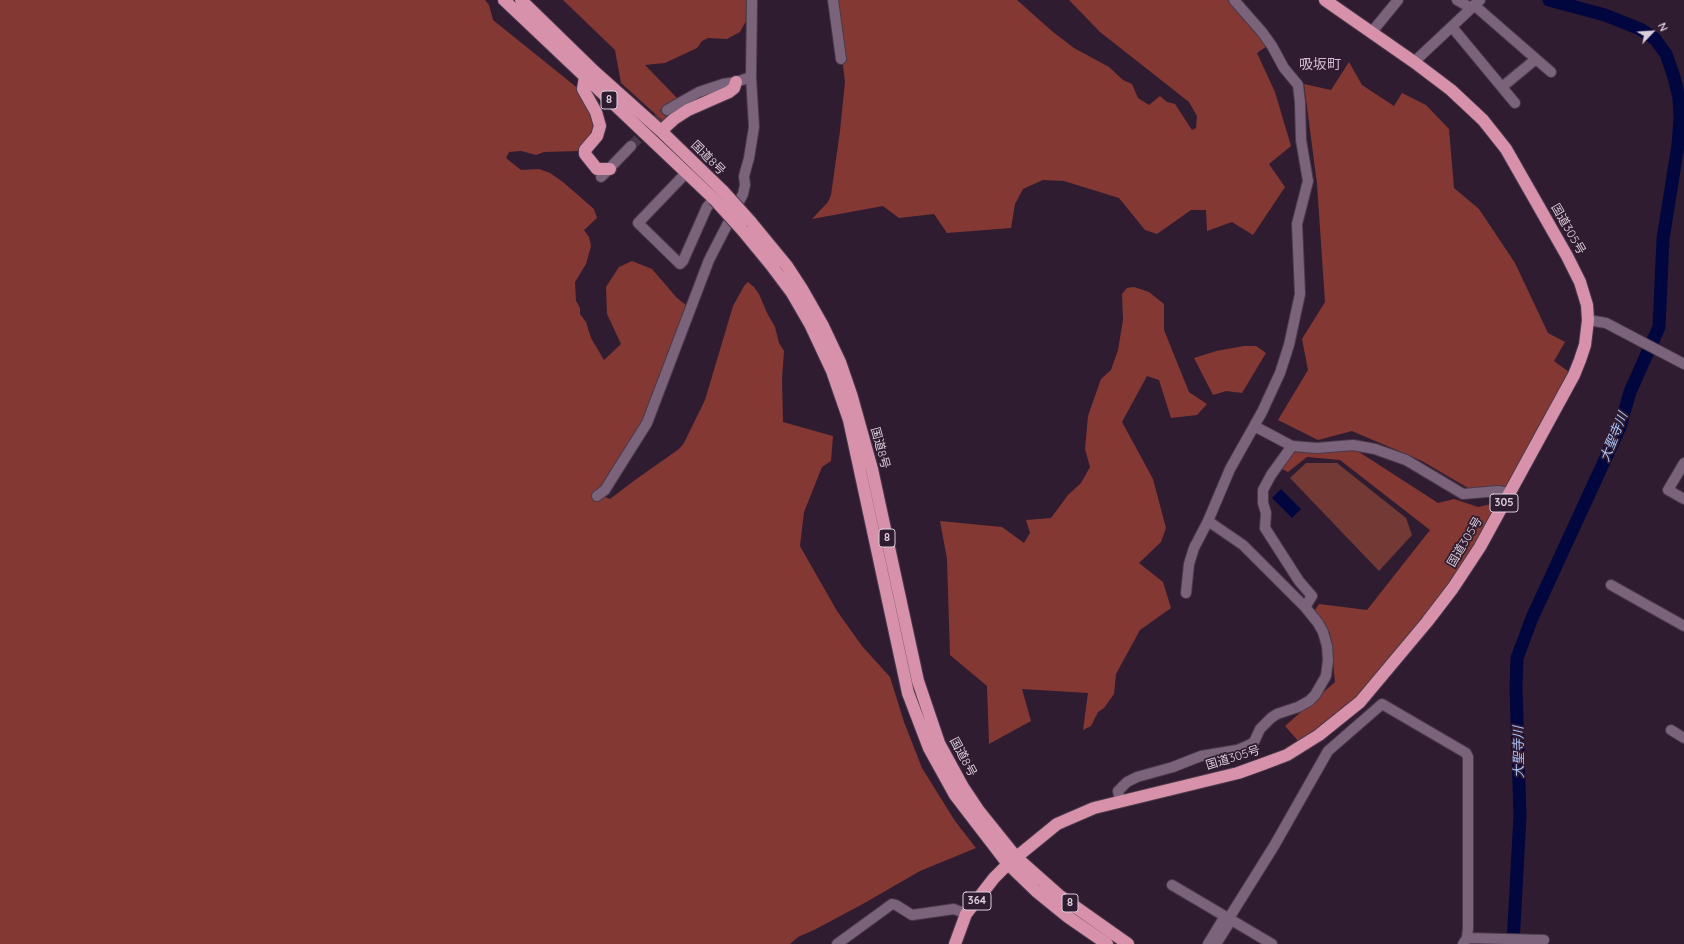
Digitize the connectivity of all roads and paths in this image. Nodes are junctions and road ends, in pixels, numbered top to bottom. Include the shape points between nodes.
1 (504, 0) edge
2 (521, 0) edge
3 (752, 0) edge
4 (833, 0) edge
5 (1234, 0) edge
6 (1325, 0) edge
7 (1398, 0) edge
8 (1457, 0) edge
9 (1475, 4) edge
10 (1452, 27) junction
11 (1371, 33) junction
12 (841, 59) dead end
13 (1536, 59) junction
14 (1414, 62) junction
15 (1551, 72) dead end
16 (585, 77) junction
17 (751, 77) junction
18 (736, 82) junction
19 (1502, 87) junction
20 (1515, 102) dead end
21 (667, 110) tunnel mouth
22 (661, 131) junction
23 (631, 146) tunnel mouth
24 (610, 169) junction
25 (686, 173) junction
26 (601, 177) dead end
27 (718, 195) junction
28 (1588, 320) junction
29 (1684, 364) edge
30 (1254, 426) junction
31 (1292, 446) junction
32 (1684, 463) edge
33 (597, 496) dead end
34 (1508, 497) junction
35 (1684, 499) edge
36 (1208, 521) junction
37 (1610, 585) dead end
38 (1186, 593) dead end
39 (1305, 607) junction
40 (1684, 626) edge
41 (1671, 730) dead end
42 (1684, 738) edge
43 (1120, 801) junction
44 (1012, 860) junction
45 (1172, 885) dead end
46 (966, 914) junction
47 (1228, 918) junction
48 (1468, 940) edge
49 (1544, 940) dead end
50 (1102, 943) edge
51 (837, 944) edge
52 (955, 944) edge
53 (1128, 944) edge
54 (1208, 944) edge
55 (1216, 944) edge
56 (1272, 944) edge

1 - 16 highway, 国道8号 / 8
2 - 22 highway, 国道8号 / 8 via 595,72
3 - 17 street
4 - 12 street
5 - 30 street via 1262,32 1284,68 1298,85 1301,140 1308,181 1297,224 1300,294 1290,345 1280,374
6 - 11 highway, 国道305号 / 305
7 - 11 street
8 - 9 street
9 - 10 street
9 - 13 street
10 - 14 street
10 - 19 street
11 - 14 highway, 国道305号 / 305
13 - 15 street
13 - 19 street
14 - 28 highway, 国道305号 / 305 via 1471,107 1506,149 1575,271 1584,293
16 - 24 highway via 583,89 596,112 600,126 597,136 585,150 585,154 597,169
16 - 25 highway, 国道8号 / 8
17 - 18 street
17 - 33 street via 754,127 743,194 709,260 647,423 605,490
18 - 21 street via 699,92
18 - 22 highway via 729,92 688,110
19 - 20 street
22 - 27 highway, 国道8号 / 8
23 - 24 street
24 - 26 street
25 - 27 highway, 国道8号 / 8
25 - 27 street via 638,223 680,264 708,207
27 - 44 highway, 国道8号 / 8, bridge via 787,266 823,326 840,362 872,469 927,712 939,743 962,787
28 - 29 street via 1606,323
28 - 34 highway, 国道305号 / 305 via 1585,345 1574,375
30 - 31 street
30 - 36 street via 1230,469
31 - 34 street via 1367,447 1406,460 1463,494 1498,491 1504,492
31 - 39 street via 1263,490 1265,528 1299,581 1312,596
32 - 35 street via 1668,490
34 - 43 highway, 国道305号 / 305 via 1453,588 1372,689 1332,726 1287,755 1238,773
36 - 38 street via 1189,564
36 - 39 street via 1243,545
37 - 40 street
39 - 43 street via 1318,622 1328,646 1326,676 1315,695 1298,707 1271,718 1260,729 1254,742 1244,748 1201,756 1127,782 1118,790
41 - 42 street
43 - 44 highway, 国道305号 / 305 via 1094,808 1057,824
44 - 46 highway, 364 via 994,878
44 - 50 highway, 国道8号 / 8 via 1036,891
44 - 53 highway, 国道8号 / 8
45 - 47 street
46 - 51 street via 954,909 912,915 892,904
46 - 52 highway, 364
47 - 48 street via 1274,846 1328,751 1382,704 1466,753 1468,757
47 - 54 street
47 - 55 street
47 - 56 street
48 - 49 street

